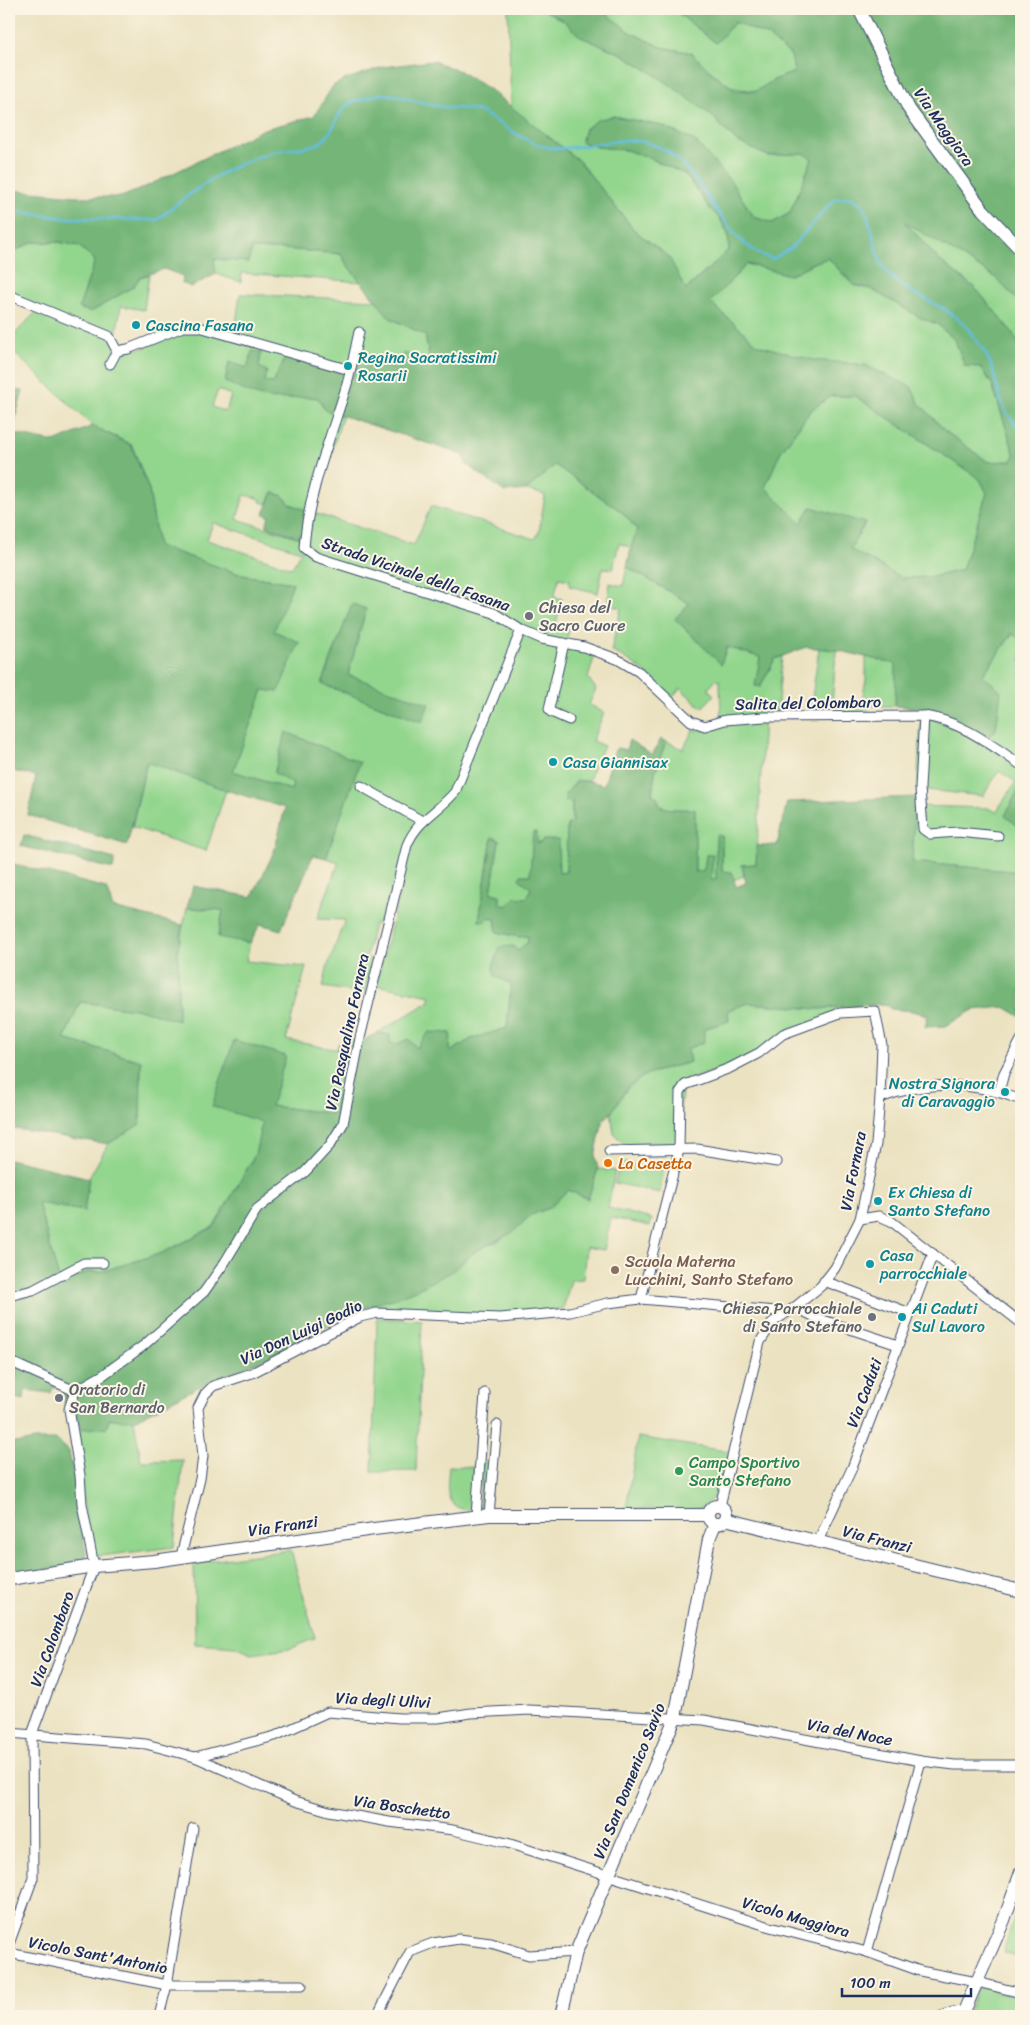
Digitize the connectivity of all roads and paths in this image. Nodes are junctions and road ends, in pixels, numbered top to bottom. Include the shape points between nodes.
1 (859, 9) edge
2 (1021, 250) edge
3 (9, 295) edge
4 (359, 332) dead end
5 (117, 351) junction
6 (110, 364) dead end
7 (350, 370) junction
8 (521, 630) junction
9 (564, 643) junction
10 (924, 716) junction
11 (569, 720) dead end
12 (1021, 765) edge
13 (362, 786) dead end
14 (422, 821) junction
15 (998, 836) dead end
16 (1021, 1040) edge
17 (999, 1092) junction
18 (880, 1098) junction
19 (1021, 1100) edge
20 (678, 1150) junction
21 (609, 1151) dead end
22 (777, 1162) dead end
23 (860, 1219) junction
24 (933, 1254) junction
25 (102, 1263) dead end
26 (824, 1281) junction
27 (9, 1296) edge
28 (641, 1299) junction
29 (791, 1310) junction
30 (910, 1313) junction
31 (1021, 1323) edge
32 (898, 1345) junction
33 (9, 1362) edge
34 (75, 1391) junction
35 (485, 1393) dead end
36 (497, 1425) dead end
37 (720, 1506) joint
38 (489, 1515) junction
39 (476, 1516) junction
40 (716, 1519) junction
41 (818, 1541) junction
42 (182, 1556) junction
43 (94, 1566) junction
44 (9, 1579) edge
45 (1021, 1591) edge
46 (675, 1718) junction
47 (9, 1733) edge
48 (32, 1734) junction
49 (195, 1757) junction
50 (921, 1761) junction
51 (1021, 1765) edge
52 (194, 1828) dead end
53 (1021, 1872) edge
54 (609, 1874) junction
55 (12, 1925) edge
56 (9, 1944) edge
57 (576, 1952) junction
58 (868, 1952) junction
59 (9, 1953) edge
60 (977, 1982) junction
61 (302, 1985) dead end
62 (167, 1986) junction
63 (1021, 1993) edge
64 (963, 2014) edge
65 (159, 2016) edge
66 (377, 2016) edge
67 (562, 2016) edge
68 (942, 2016) edge

1 - 2 main road, Via Maggiora via 909,109 983,210
3 - 5 street via 109,336
4 - 7 street, Strada Vicinale della Fasana
5 - 6 street
5 - 7 street via 183,327 199,327
7 - 8 street, Strada Vicinale della Fasana via 306,528 304,548 316,557 494,614
8 - 9 street, Salita del Colombaro via 542,639
8 - 14 street, Via Pasqualino Fornara via 455,792 443,806
9 - 10 street, Salita del Colombaro via 617,659 639,672 691,721 705,726 726,720 764,717
9 - 11 street via 548,709
10 - 12 street, Salita del Colombaro via 957,725
10 - 15 street via 920,788 923,829 930,834 958,832
13 - 14 street
14 - 34 street, Via Pasqualino Fornara via 410,837 401,868 343,1124 330,1145 304,1172 257,1209 204,1292 143,1346
16 - 17 street via 1004,1073
17 - 18 street via 966,1085 933,1085 901,1090
17 - 19 street
18 - 20 street, Via Fornara via 882,1045 875,1011 840,1013 783,1034 730,1068 685,1085 680,1092
18 - 23 street, Via Fornara via 873,1163
20 - 21 street
20 - 22 street via 697,1146
20 - 28 street
23 - 24 street via 879,1216 891,1221
23 - 26 street, Via Fornara via 835,1268
24 - 30 street, Via Caduti
24 - 31 street
25 - 27 street via 84,1263 33,1290
26 - 29 street, Via Fornara
26 - 30 street
28 - 29 street, Via Don Luigi Godio
28 - 42 street, Via Don Luigi Godio via 570,1312 500,1318 377,1313 360,1317 252,1373 213,1386 204,1394 198,1408 203,1456
29 - 32 street
29 - 37 street, Via Fornara via 773,1322 760,1342
30 - 32 street, Via Caduti
32 - 41 street, Via Caduti via 852,1468
33 - 34 street
34 - 43 street via 69,1409
35 - 39 street
36 - 38 street
37 - 40 main road via 726,1513
38 - 39 main road, Via Franzi
38 - 40 main road, Via Franzi
39 - 42 main road, Via Franzi
40 - 41 main road, Via Franzi
40 - 46 main road, Via San Domenico Savio via 709,1540
41 - 45 main road, Via Franzi
42 - 43 main road, Via Franzi
43 - 44 main road, Via Franzi
43 - 48 street, Via Colombaro
46 - 49 street, Via degli Ulivi via 530,1710 438,1718 328,1712 275,1736
46 - 50 street, Via del Noce via 704,1720
46 - 54 main road, Via San Domenico Savio
47 - 48 street, Via degli Ulivi
48 - 49 street, Via degli Ulivi via 146,1744
48 - 55 street, Via Colombaro via 33,1878
49 - 54 street, Via Boschetto via 295,1801 329,1811 453,1830 507,1842
50 - 51 street, Via del Noce via 955,1765
50 - 58 street
52 - 62 street
53 - 60 main road
54 - 57 main road, Via San Domenico Savio
54 - 58 street, Vicolo Maggiora via 770,1927
55 - 56 street, Via Colombaro
57 - 66 street via 529,1955 491,1943 467,1940 433,1943 410,1952
57 - 67 main road, Via San Domenico Savio
58 - 60 street, Vicolo Maggiora via 920,1971
59 - 62 street, Vicolo Sant'Antonio
60 - 63 street, Vicolo Maggiora
60 - 64 main road
61 - 62 street, Vicolo Sant'Antonio
62 - 65 street
64 - 68 street via 953,2012

